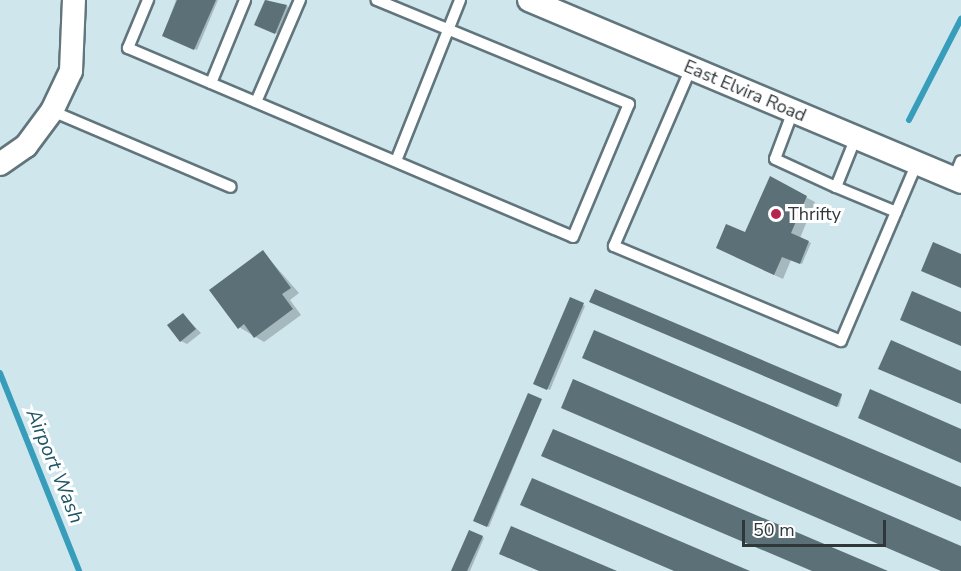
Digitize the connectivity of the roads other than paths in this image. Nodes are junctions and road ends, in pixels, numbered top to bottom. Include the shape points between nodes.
1 (74, 0) edge
2 (148, 0) edge
3 (245, 0) edge
4 (300, 0) edge
5 (377, 0) edge
6 (460, 0) edge
7 (529, 0) edge
8 (449, 30) junction
9 (691, 68) junction
10 (211, 83) junction
11 (256, 102) junction
12 (52, 111) junction
13 (793, 111) junction
14 (856, 138) junction
15 (396, 161) junction
16 (917, 163) junction
17 (0, 164) edge
18 (959, 174) edge
19 (231, 187) dead end
20 (836, 187) junction
21 (896, 212) junction

1 - 12 street via 71,71
2 - 10 lane via 128,48
3 - 10 lane
4 - 11 lane
5 - 8 lane
6 - 8 lane
7 - 9 street, East Elvira Road
8 - 15 lane
8 - 15 lane via 629,104 573,237
9 - 13 street, East Elvira Road
9 - 21 lane via 614,246 841,341
10 - 11 lane
11 - 15 lane
12 - 17 street via 26,146
12 - 19 lane
13 - 14 street, East Elvira Road
13 - 20 lane via 775,159
14 - 16 street, East Elvira Road
14 - 20 lane
16 - 18 street, East Elvira Road
16 - 21 lane
20 - 21 lane

